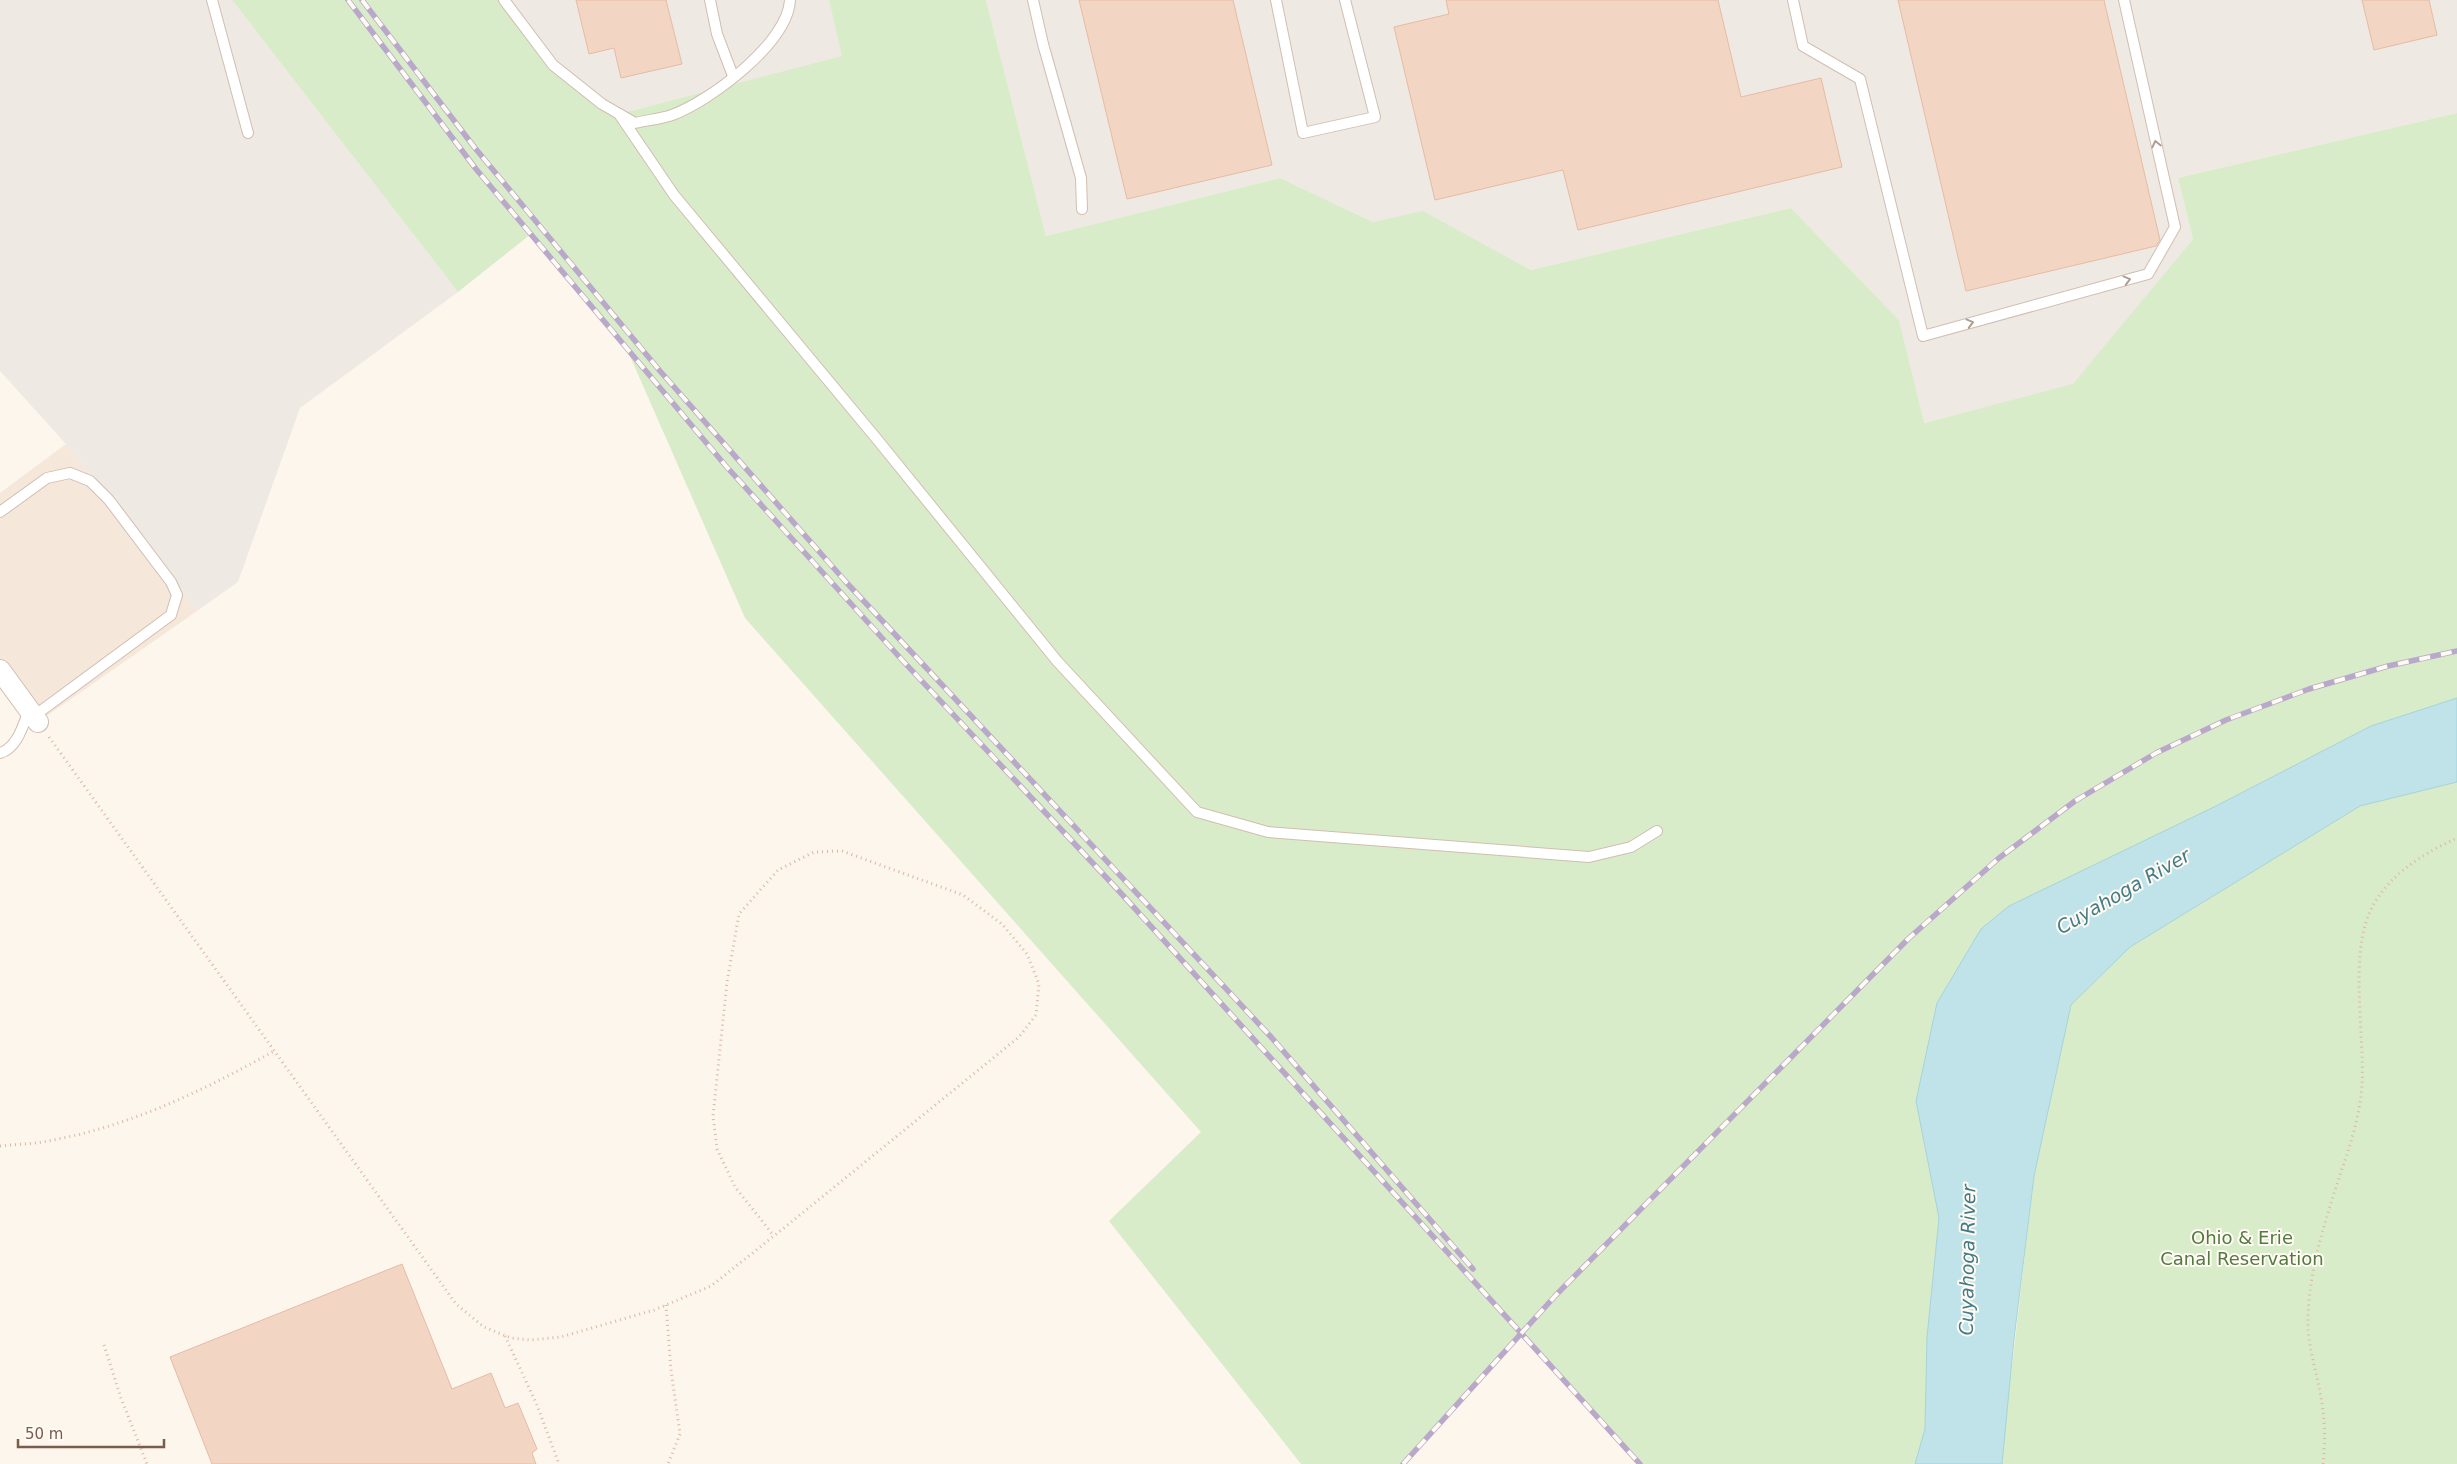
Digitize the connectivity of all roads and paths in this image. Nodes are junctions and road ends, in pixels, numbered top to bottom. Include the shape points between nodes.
1 (212, 0) edge
2 (504, 0) edge
3 (710, 0) edge
4 (790, 0) edge
5 (1034, 0) edge
6 (1276, 0) edge
7 (1345, 0) edge
8 (1793, 0) edge
9 (2124, 0) edge
10 (733, 76) junction
11 (619, 114) junction
12 (248, 133) dead end
13 (1082, 209) dead end
14 (0, 512) edge
15 (0, 670) edge
16 (34, 716) junction
17 (0, 754) edge
18 (1657, 831) dead end
19 (2457, 838) edge
20 (274, 1051) junction
21 (0, 1146) edge
22 (774, 1236) junction
23 (666, 1305) junction
24 (505, 1336) junction
25 (104, 1345) dead end
26 (147, 1464) edge
27 (559, 1464) edge
28 (668, 1464) edge
29 (2323, 1464) edge

1 - 12 lane
2 - 11 lane via 552,64
3 - 10 lane via 717,34
4 - 10 lane via 790,8 778,34
5 - 13 lane via 1043,44 1081,178
6 - 7 lane via 1303,133 1375,118
8 -> 9 lane via 1803,46 1860,79 1923,336 2148,274 2175,227
10 - 11 lane via 695,105 671,115 634,123
11 - 18 lane via 674,195 1058,661 1197,812 1268,832 1589,856 1631,847
14 - 16 lane via 46,478 70,473 90,482 109,500 178,595 171,615
15 - 16 street
16 - 17 lane
16 - 20 path
19 - 29 path via 2416,860 2396,876 2374,902 2364,930 2359,979 2362,1084 2356,1128 2310,1280 2308,1321 2323,1410
20 - 21 path via 193,1094 97,1130 52,1140
20 - 24 path via 456,1304 484,1327
22 - 22 path via 1019,1037 1036,1015 1039,984 1027,954 1002,924 963,895 842,851 814,852 778,870 739,914 727,982 713,1116 717,1149 735,1187
22 - 23 path via 711,1286
23 - 24 path via 561,1337 531,1340
23 - 28 path via 680,1434
24 - 27 path via 538,1404
25 - 26 path

